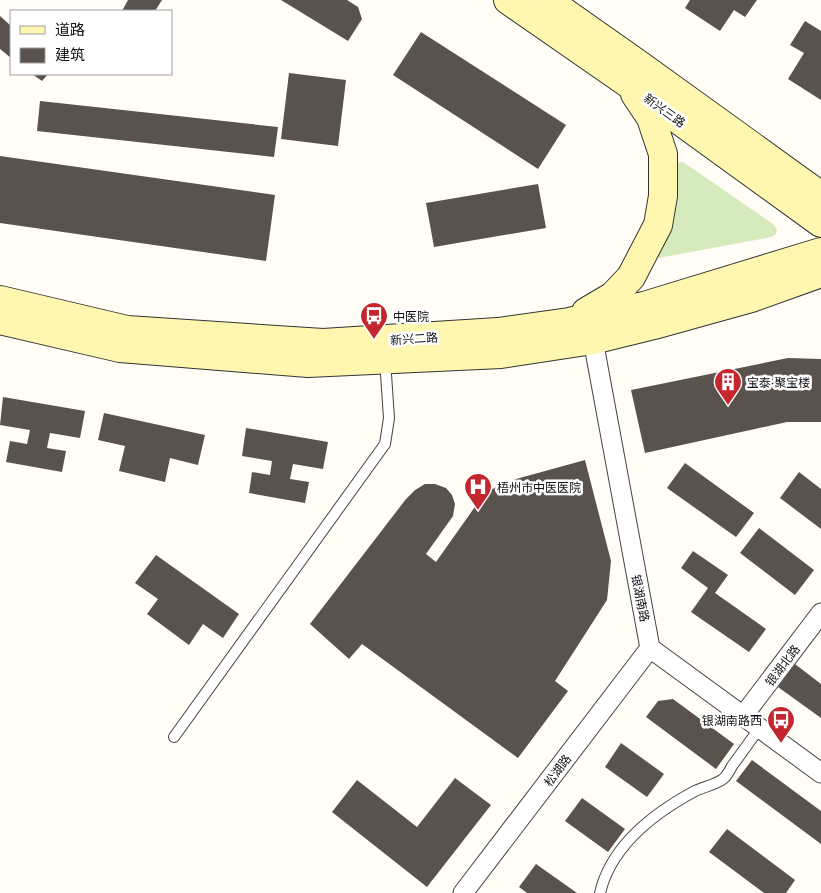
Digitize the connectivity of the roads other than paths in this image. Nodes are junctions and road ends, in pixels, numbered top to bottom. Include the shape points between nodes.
1 (508, 0) edge
2 (546, 0) edge
3 (629, 84) junction
4 (821, 196) edge
5 (821, 223) edge
6 (821, 252) edge
7 (821, 273) edge
8 (1, 305) edge
9 (569, 322) junction
10 (593, 340) junction
11 (385, 359) junction
12 (821, 613) edge
13 (650, 648) junction
14 (743, 716) junction
15 (760, 729) junction
16 (174, 737) dead end
17 (821, 774) edge
18 (463, 893) edge
19 (600, 893) edge

1 - 3 main road, 新兴三路
2 - 4 main road, 新兴三路
3 - 5 main road, 新兴三路
3 - 9 main road via 651,118 663,154 663,196 658,225 631,277 613,296
6 - 9 main road, 新兴二路 via 644,306
7 - 10 main road, 新兴二路 via 752,298
8 - 9 main road, 新兴二路 via 127,330 323,343 498,332
8 - 11 main road, 新兴二路 via 120,348 308,363
10 - 11 main road, 新兴二路 via 501,354
10 - 13 street, 银湖南路
11 - 16 lane via 390,418 385,444
12 - 14 street, 银湖北路
13 - 14 street
13 - 18 street, 松湖路
14 - 15 street
15 - 17 street
15 - 19 lane via 724,779 696,790 661,812 632,837 611,865

